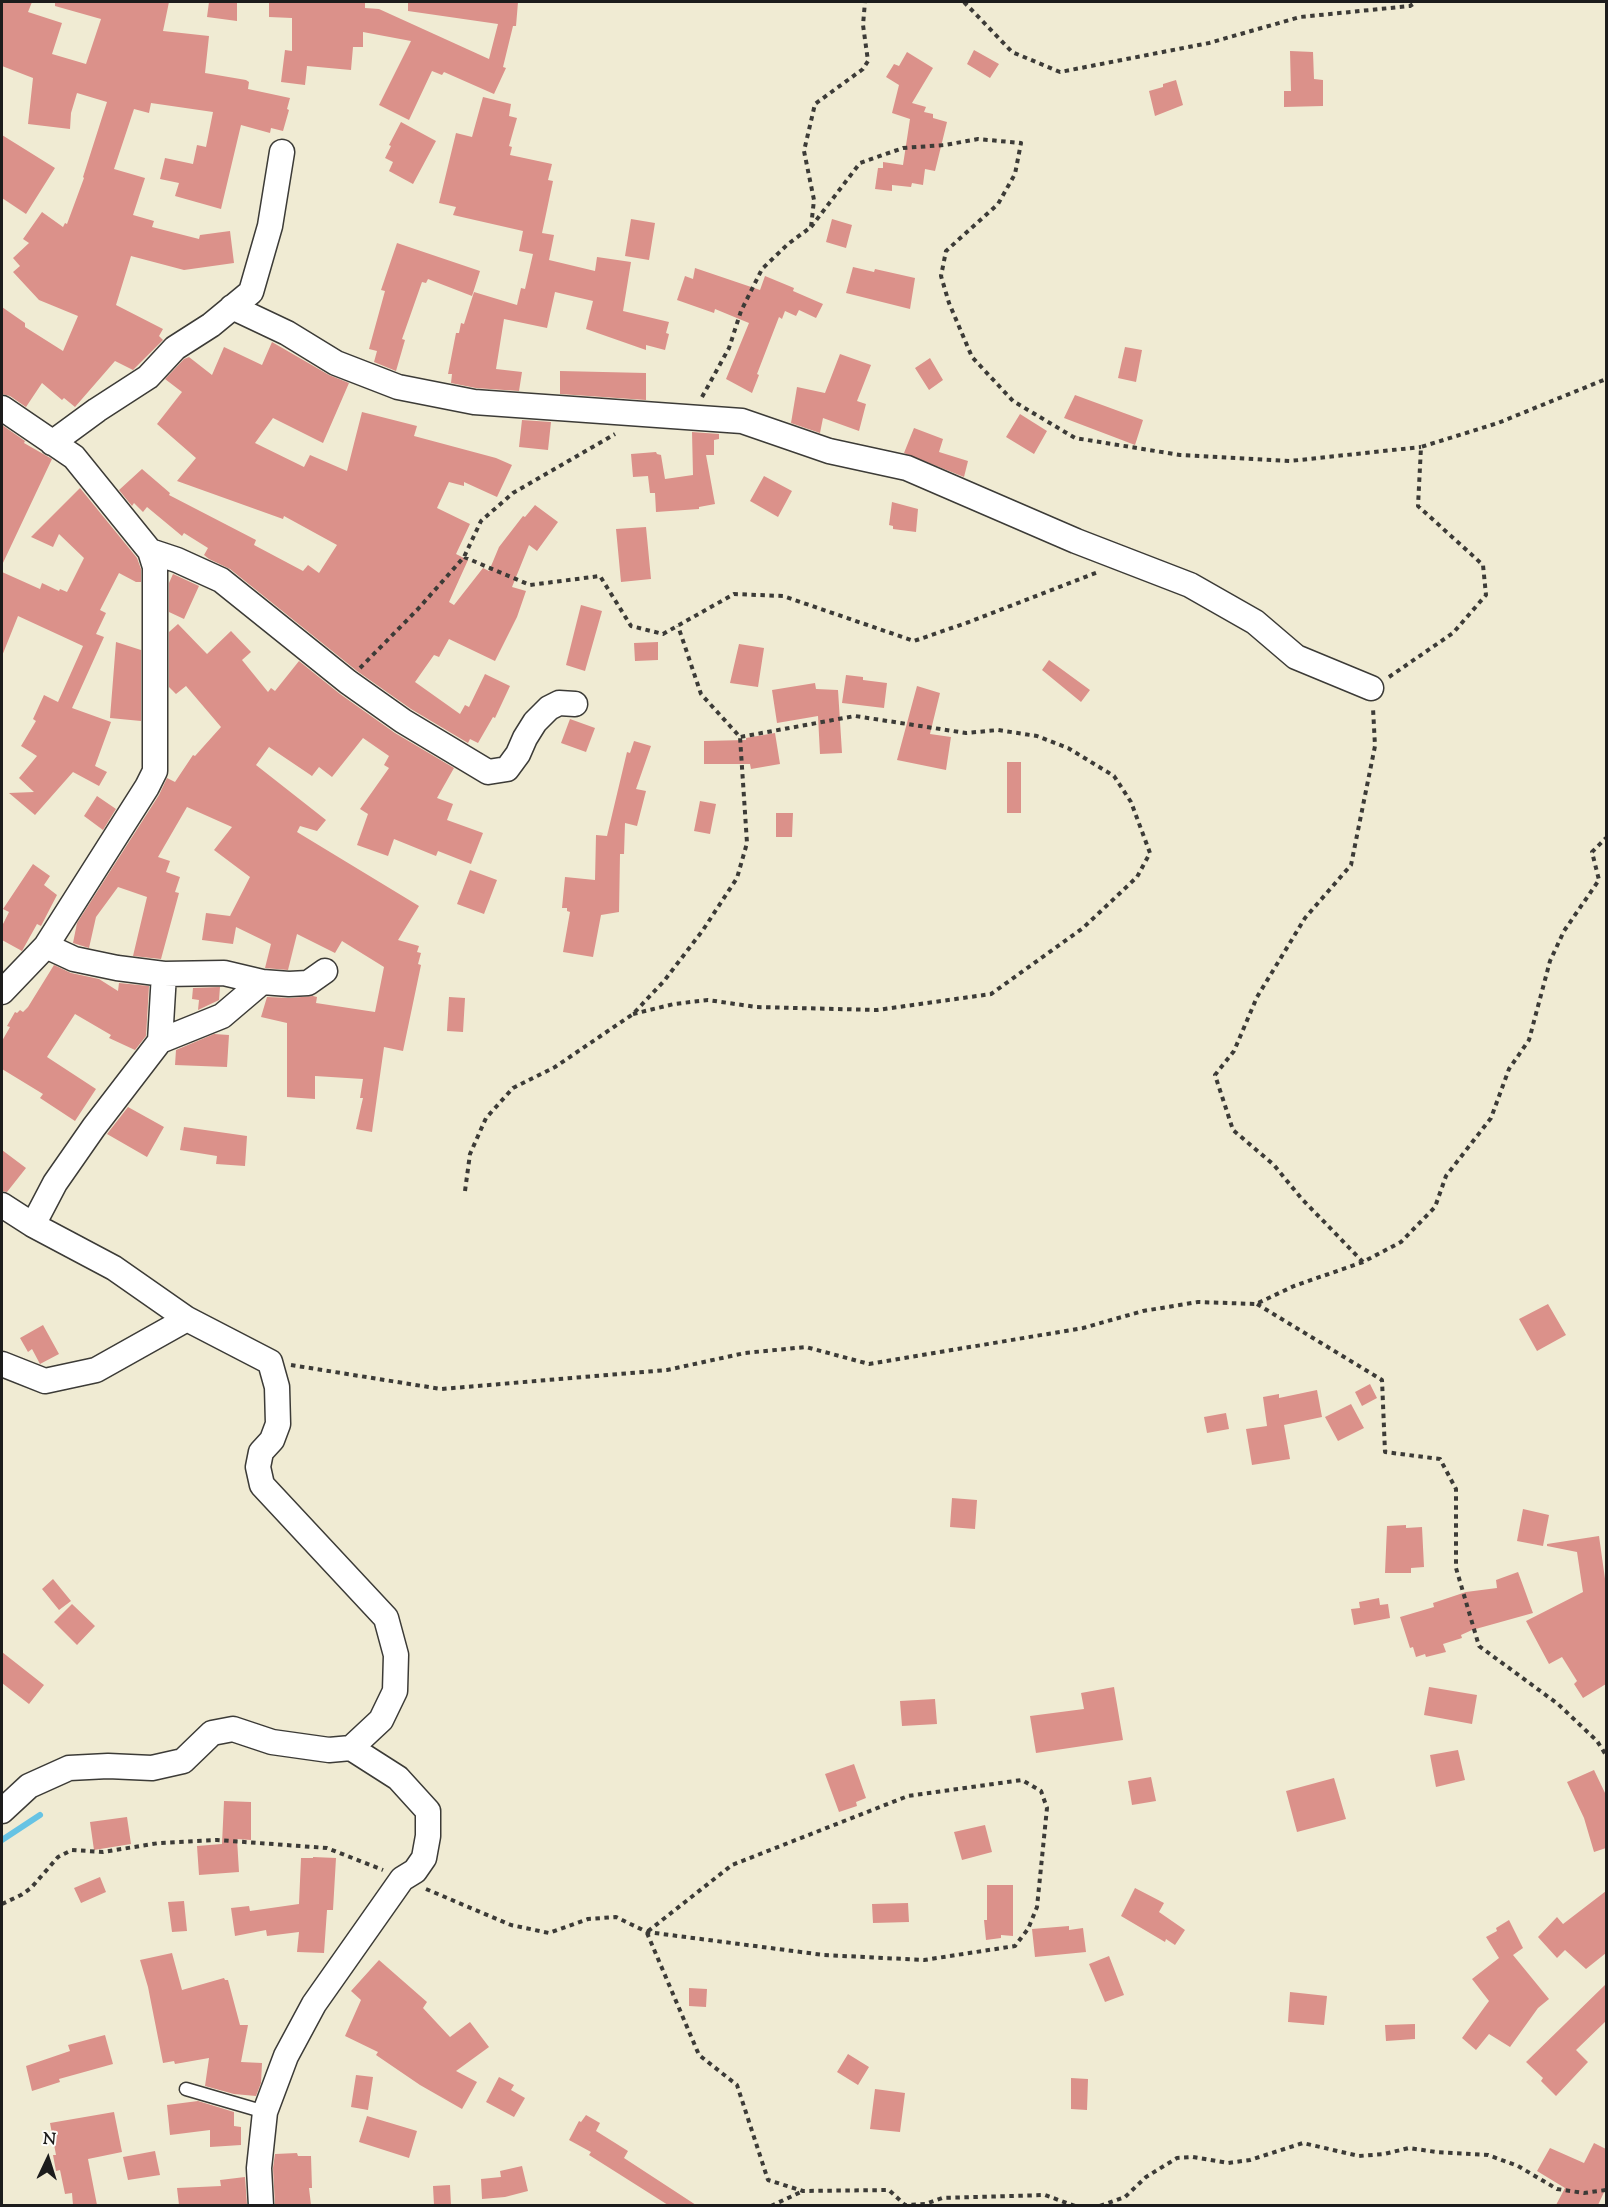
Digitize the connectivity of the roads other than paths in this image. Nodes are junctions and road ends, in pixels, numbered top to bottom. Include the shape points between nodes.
1 (282, 152) dead end
2 (232, 307) junction
3 (2, 408) edge
4 (52, 443) junction
5 (150, 551) junction
6 (1371, 688) road end
7 (575, 704) dead end
8 (46, 946) junction
9 (325, 971) dead end
10 (164, 974) junction
11 (262, 982) junction
12 (2, 992) edge
13 (160, 1041) junction
14 (2, 1205) edge
15 (33, 1225) junction
16 (187, 1318) junction
17 (2, 1364) edge
18 (351, 1748) junction
19 (2, 1811) edge
20 (186, 2089) dead end
21 (265, 2112) junction
22 (261, 2205) edge

1 - 2 street via 270,225 251,292
2 - 4 street via 175,348 148,377
2 - 6 street via 287,333 336,363 398,387 474,402 742,421 829,451 907,468 1190,585 1255,622 1296,657
3 - 4 street
4 - 5 street via 74,457
5 - 7 street via 221,580 348,682 403,721 488,772 507,769 535,722 549,708 560,703
5 - 8 street via 155,567 155,771
8 - 10 street via 74,959
8 - 12 street
9 - 11 street via 308,982
10 - 11 street via 224,973
10 - 13 street
11 - 13 street via 222,1016
13 - 15 street via 55,1183
14 - 15 street
15 - 16 street via 114,1268
16 - 17 street via 96,1371 45,1381
16 - 18 street via 270,1362 277,1387 278,1424 272,1440 261,1452 258,1467 262,1485 386,1618 396,1655 395,1691 381,1720
18 - 19 street via 329,1750 272,1742 233,1729 212,1732 183,1761 152,1768 69,1768 29,1786
18 - 21 street via 398,1778 428,1811 424,1858 415,1871 402,1879 314,2004 286,2056
20 - 21 lane
21 - 22 street via 259,2168

